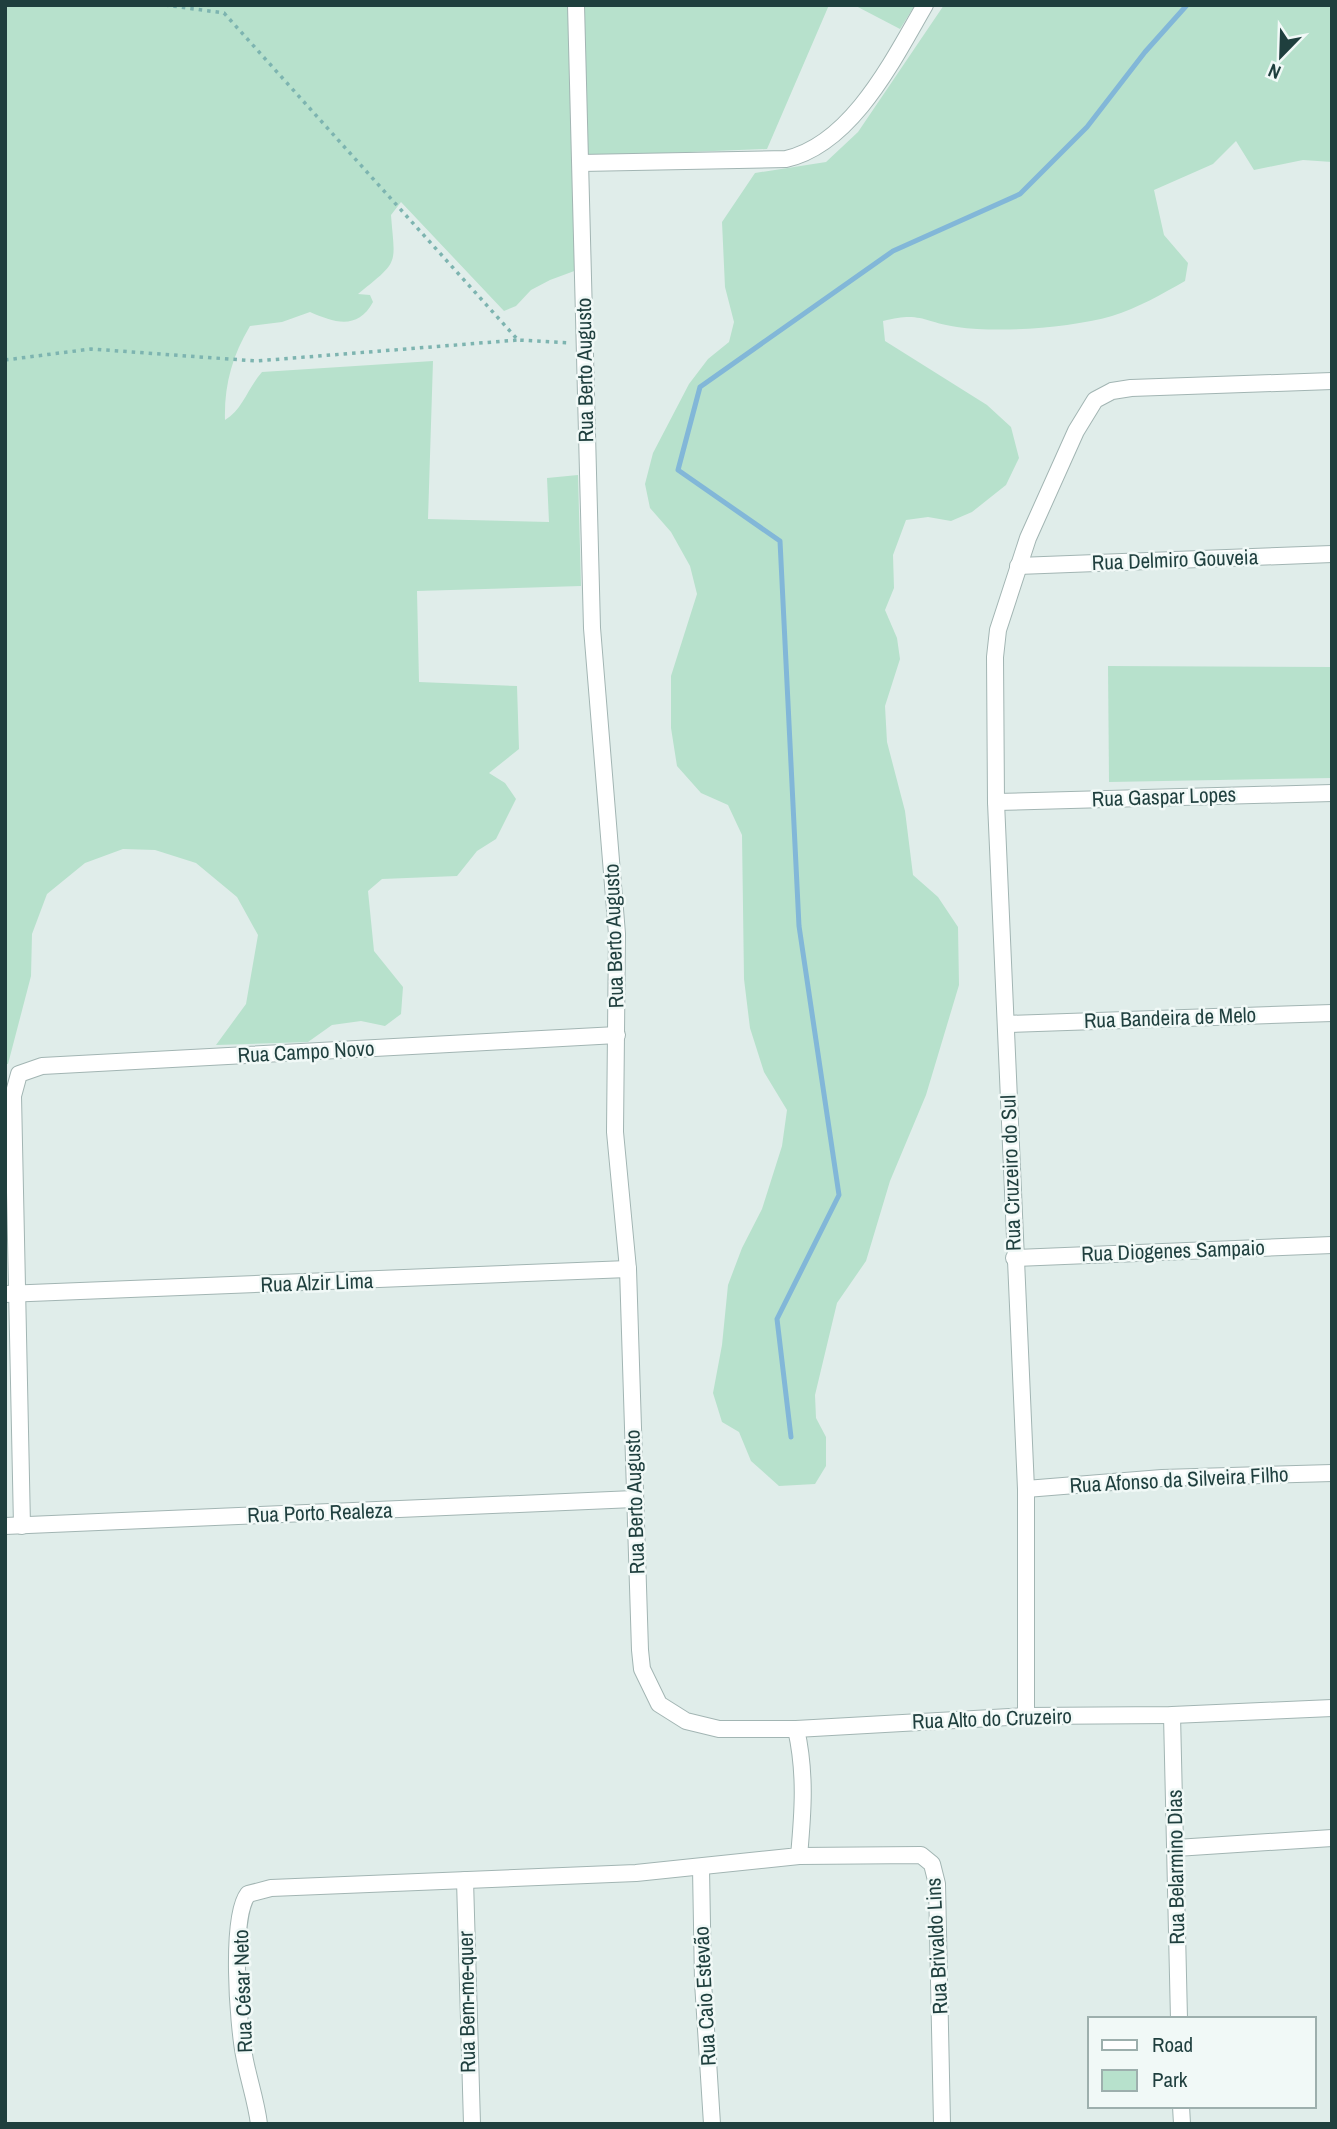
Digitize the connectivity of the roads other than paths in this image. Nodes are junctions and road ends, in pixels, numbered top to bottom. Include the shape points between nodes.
1 (576, 5) edge
2 (925, 5) edge
3 (581, 163) junction
4 (1332, 381) edge
5 (1332, 554) edge
6 (1018, 566) junction
7 (1332, 793) edge
8 (996, 802) junction
9 (1332, 1013) edge
10 (1007, 1024) junction
11 (617, 1035) junction
12 (1332, 1245) edge
13 (1014, 1258) junction
14 (628, 1269) junction
15 (10, 1294) edge
16 (1332, 1473) edge
17 (1026, 1489) junction
18 (635, 1499) junction
19 (13, 1526) edge
20 (659, 1704) joint
21 (1332, 1708) edge
22 (1172, 1715) junction
23 (1026, 1716) junction
24 (796, 1729) junction
25 (1332, 1838) edge
26 (1176, 1848) junction
27 (799, 1856) junction
28 (701, 1868) junction
29 (465, 1880) junction
30 (243, 1899) joint
31 (1179, 2017) edge
32 (259, 2124) edge
33 (472, 2124) edge
34 (712, 2124) edge
35 (942, 2124) edge

1 - 3 street, Rua Berto Augusto
2 - 3 street via 859,108 828,141 806,154 786,159
3 - 11 street, Rua Berto Augusto via 592,628 617,934
4 - 6 street, Rua Cruzeiro do Sul via 1181,384 1119,389 1100,396 1076,431
5 - 6 street, Rua Delmiro Gouveia
6 - 8 street, Rua Cruzeiro do Sul via 998,630 993,701
7 - 8 street, Rua Gaspar Lopes
8 - 10 street, Rua Cruzeiro do Sul
9 - 10 street, Rua Bandeira de Melo
10 - 13 street, Rua Cruzeiro do Sul
11 - 14 street, Rua Berto Augusto via 615,1132
11 - 15 street, Rua Campo Novo via 42,1066 19,1074 13,1096
12 - 13 street, Rua Diogenes Sampaio
13 - 17 street, Rua Cruzeiro do Sul
14 - 15 street, Rua Alzir Lima
14 - 18 street, Rua Berto Augusto
15 - 19 street
16 - 17 street, Rua Afonso da Silveira Filho via 1162,1478
17 - 23 street, Rua Cruzeiro do Sul
18 - 19 street, Rua Porto Realeza
18 - 20 street, Rua Berto Augusto via 642,1669
20 - 24 street, Rua Alto do Cruzeiro via 686,1721 719,1729
21 - 22 street, Rua Alto do Cruzeiro
22 - 23 street, Rua Alto do Cruzeiro
22 - 26 street, Rua Belarmino Dias
23 - 24 street, Rua Alto do Cruzeiro
24 - 27 street via 804,1786
25 - 26 street
26 - 31 street, Rua Belarmino Dias
27 - 28 street, Rua Brivaldo Lins
27 - 35 street, Rua Brivaldo Lins via 922,1855 932,1864 937,1884
28 - 29 street, Rua Brivaldo Lins
28 - 34 street, Rua Caio Estevão
29 - 30 street, Rua Brivaldo Lins via 271,1888 256,1890
29 - 33 street, Rua Bem-me-quer
30 - 32 street, Rua César Neto via 238,1944 240,2031

